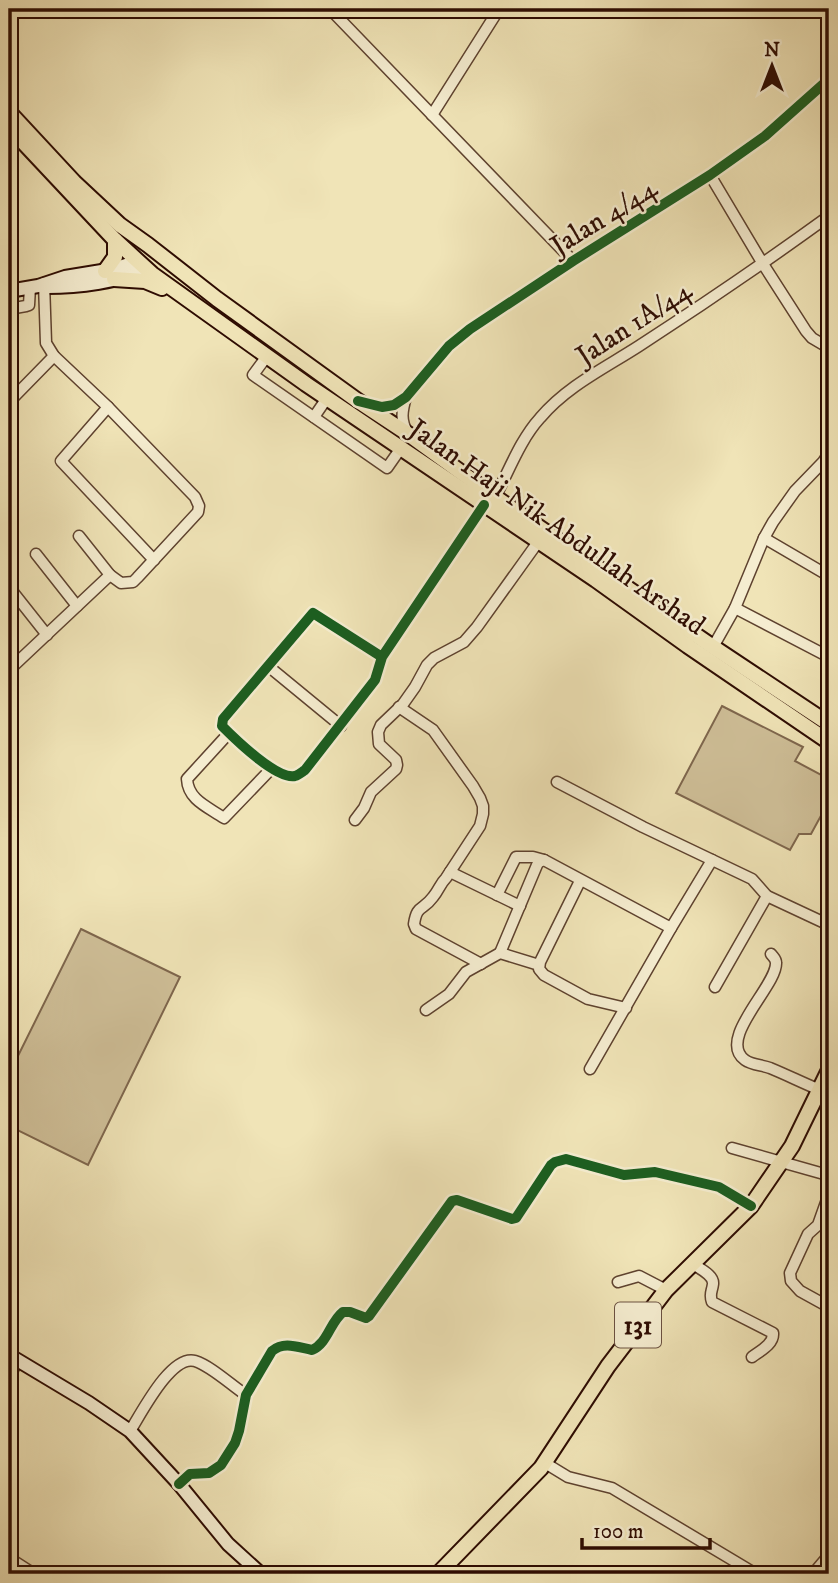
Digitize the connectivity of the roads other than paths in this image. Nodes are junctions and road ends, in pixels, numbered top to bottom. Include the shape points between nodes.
1 (330, 9) edge
2 (499, 9) edge
3 (829, 79) edge
4 (9, 111) edge
5 (432, 115) junction
6 (9, 127) edge
7 (710, 175) junction
8 (829, 216) edge
9 (120, 225) junction
10 (115, 240) junction
11 (573, 261) junction
12 (143, 263) junction
13 (763, 264) junction
14 (110, 275) junction
15 (39, 286) junction
16 (9, 290) edge
17 (217, 299) junction
18 (189, 301) junction
19 (9, 309) edge
20 (829, 348) edge
21 (54, 356) junction
22 (267, 356) junction
23 (406, 397) junction
24 (327, 398) junction
25 (358, 401) junction
26 (9, 402) edge
27 (108, 407) junction
28 (314, 416) junction
29 (411, 436) junction
30 (401, 448) junction
31 (827, 461) edge
32 (490, 501) junction
33 (79, 536) dead end
34 (764, 538) junction
35 (538, 542) junction
36 (36, 554) dead end
37 (154, 561) junction
38 (110, 575) junction
39 (829, 576) edge
40 (9, 587) edge
41 (77, 606) junction
42 (735, 608) junction
43 (47, 635) junction
44 (713, 647) junction
45 (382, 657) junction
46 (829, 657) edge
47 (10, 666) edge
48 (268, 666) junction
49 (400, 707) junction
50 (829, 724) edge
51 (341, 726) junction
52 (229, 733) junction
53 (829, 742) edge
54 (271, 768) junction
55 (557, 782) dead end
56 (355, 820) dead end
57 (544, 860) junction
58 (712, 860) junction
59 (450, 872) junction
60 (580, 881) junction
61 (497, 895) junction
62 (768, 896) junction
63 (520, 906) junction
64 (829, 925) edge
65 (671, 928) junction
66 (500, 953) junction
67 (771, 954) dead end
68 (481, 964) junction
69 (539, 965) junction
70 (715, 987) dead end
71 (626, 1008) junction
72 (426, 1010) dead end
73 (590, 1069) dead end
74 (829, 1070) edge
75 (820, 1090) junction
76 (732, 1148) dead end
77 (782, 1162) junction
78 (829, 1174) edge
79 (829, 1194) edge
80 (751, 1206) junction
81 (693, 1264) junction
82 (618, 1282) dead end
83 (666, 1290) junction
84 (829, 1307) edge
85 (13, 1357) edge
86 (752, 1357) dead end
87 (9, 1380) edge
88 (246, 1395) junction
89 (130, 1431) junction
90 (545, 1464) junction
91 (179, 1484) junction
92 (829, 1555) edge
93 (9, 1558) edge
94 (34, 1574) edge
95 (261, 1574) edge
96 (438, 1574) edge
97 (756, 1574) edge
98 (813, 1574) edge

1 - 5 street
2 - 5 street
3 - 7 street, Jalan 4/44 via 765,136
4 - 9 main road, Jalan Haji Nik Abdullah Arshad
5 - 11 street
6 - 10 main road, Jalan Haji Nik Abdullah Arshad
7 - 11 street, Jalan 4/44
7 - 13 street
8 - 13 street, Jalan 1A/44
9 - 12 main road via 139,248
9 - 17 main road, Jalan Haji Nik Abdullah Arshad
10 - 12 main road, Jalan Haji Nik Abdullah Arshad
10 - 14 main road
11 - 23 street, Jalan 4/44 via 449,346
12 - 14 street via 132,275
12 - 17 main road via 161,265
12 - 18 main road, Jalan Haji Nik Abdullah Arshad
13 - 20 street via 806,331
13 - 32 street, Jalan 1A/44 via 569,390 538,419
14 - 15 street via 65,277
14 - 18 main road via 145,281
15 - 16 street
15 - 19 street via 29,304
15 - 21 street via 46,343
17 - 25 main road, Jalan Haji Nik Abdullah Arshad
18 - 22 main road, Jalan Haji Nik Abdullah Arshad
21 - 26 street
21 - 27 street
22 - 24 main road, Jalan Haji Nik Abdullah Arshad
22 - 28 street via 253,376
23 - 25 street via 382,407
23 - 29 street via 402,419
24 - 28 street
24 - 30 main road, Jalan Haji Nik Abdullah Arshad
25 - 29 main road, Jalan Haji Nik Abdullah Arshad
27 - 37 street via 200,506
27 - 37 street via 61,461
28 - 30 street via 387,468
29 - 32 main road, Jalan Haji Nik Abdullah Arshad
30 - 32 main road, Jalan Haji Nik Abdullah Arshad
31 - 34 street via 795,491
32 - 35 main road, Jalan Haji Nik Abdullah Arshad
32 - 44 main road, Jalan Haji Nik Abdullah Arshad
32 - 45 street, Jalan 1A/44
33 - 38 street
34 - 39 street
34 - 42 street
35 - 49 street via 477,628 464,642 427,665
35 - 53 main road, Jalan Haji Nik Abdullah Arshad
36 - 41 street
37 - 38 street via 132,582 121,583
38 - 41 street
40 - 43 street
41 - 43 street
42 - 44 street
42 - 46 street
43 - 47 street
44 - 50 main road, Jalan Haji Nik Abdullah Arshad
45 - 48 street via 313,613
45 - 51 street, Jalan 1A/44 via 375,680
48 - 51 street
48 - 52 street via 223,719 222,726
49 - 56 street via 380,725 378,733 379,744 396,760 396,769 372,791
49 - 59 street via 432,730 483,806 480,826
51 - 54 street, Jalan 1A/44 via 305,770 295,776
52 - 54 street
52 - 54 street via 187,779 193,797 224,818
55 - 58 street
57 - 60 street
57 - 61 street via 516,857
57 - 63 street via 538,862
58 - 62 street via 753,880
58 - 65 street
59 - 61 street
59 - 68 street via 417,912 414,925
60 - 65 street
60 - 69 street
61 - 63 street
62 - 64 street
62 - 70 street
63 - 66 street
65 - 71 street
66 - 68 street
66 - 69 street
67 - 75 street via 776,967 743,1022 739,1053 749,1062
68 - 72 street
69 - 71 street via 544,975 588,999
71 - 73 street
74 - 75 main road, 131
75 - 77 main road, 131
76 - 77 street
77 - 78 street
77 - 80 main road, 131
79 - 84 street via 818,1225 808,1234 790,1273 800,1291
80 - 81 main road, 131
80 - 88 street via 719,1187 656,1172 626,1175 566,1159 555,1161 516,1218 452,1201 369,1317 340,1313 319,1347 312,1350 277,1346
81 - 83 main road, 131
81 - 86 street via 712,1277 712,1302 773,1333 772,1341
82 - 83 street via 639,1276
83 - 90 main road, 131 via 608,1366
85 - 87 street
85 - 89 street
88 - 89 street via 203,1365 182,1362 164,1378
88 - 91 street via 235,1443 221,1465 209,1473 190,1474
89 - 91 street
90 - 96 main road, 131
90 - 97 street via 568,1478 612,1488
91 - 95 street via 228,1544
92 - 98 street
93 - 94 street

